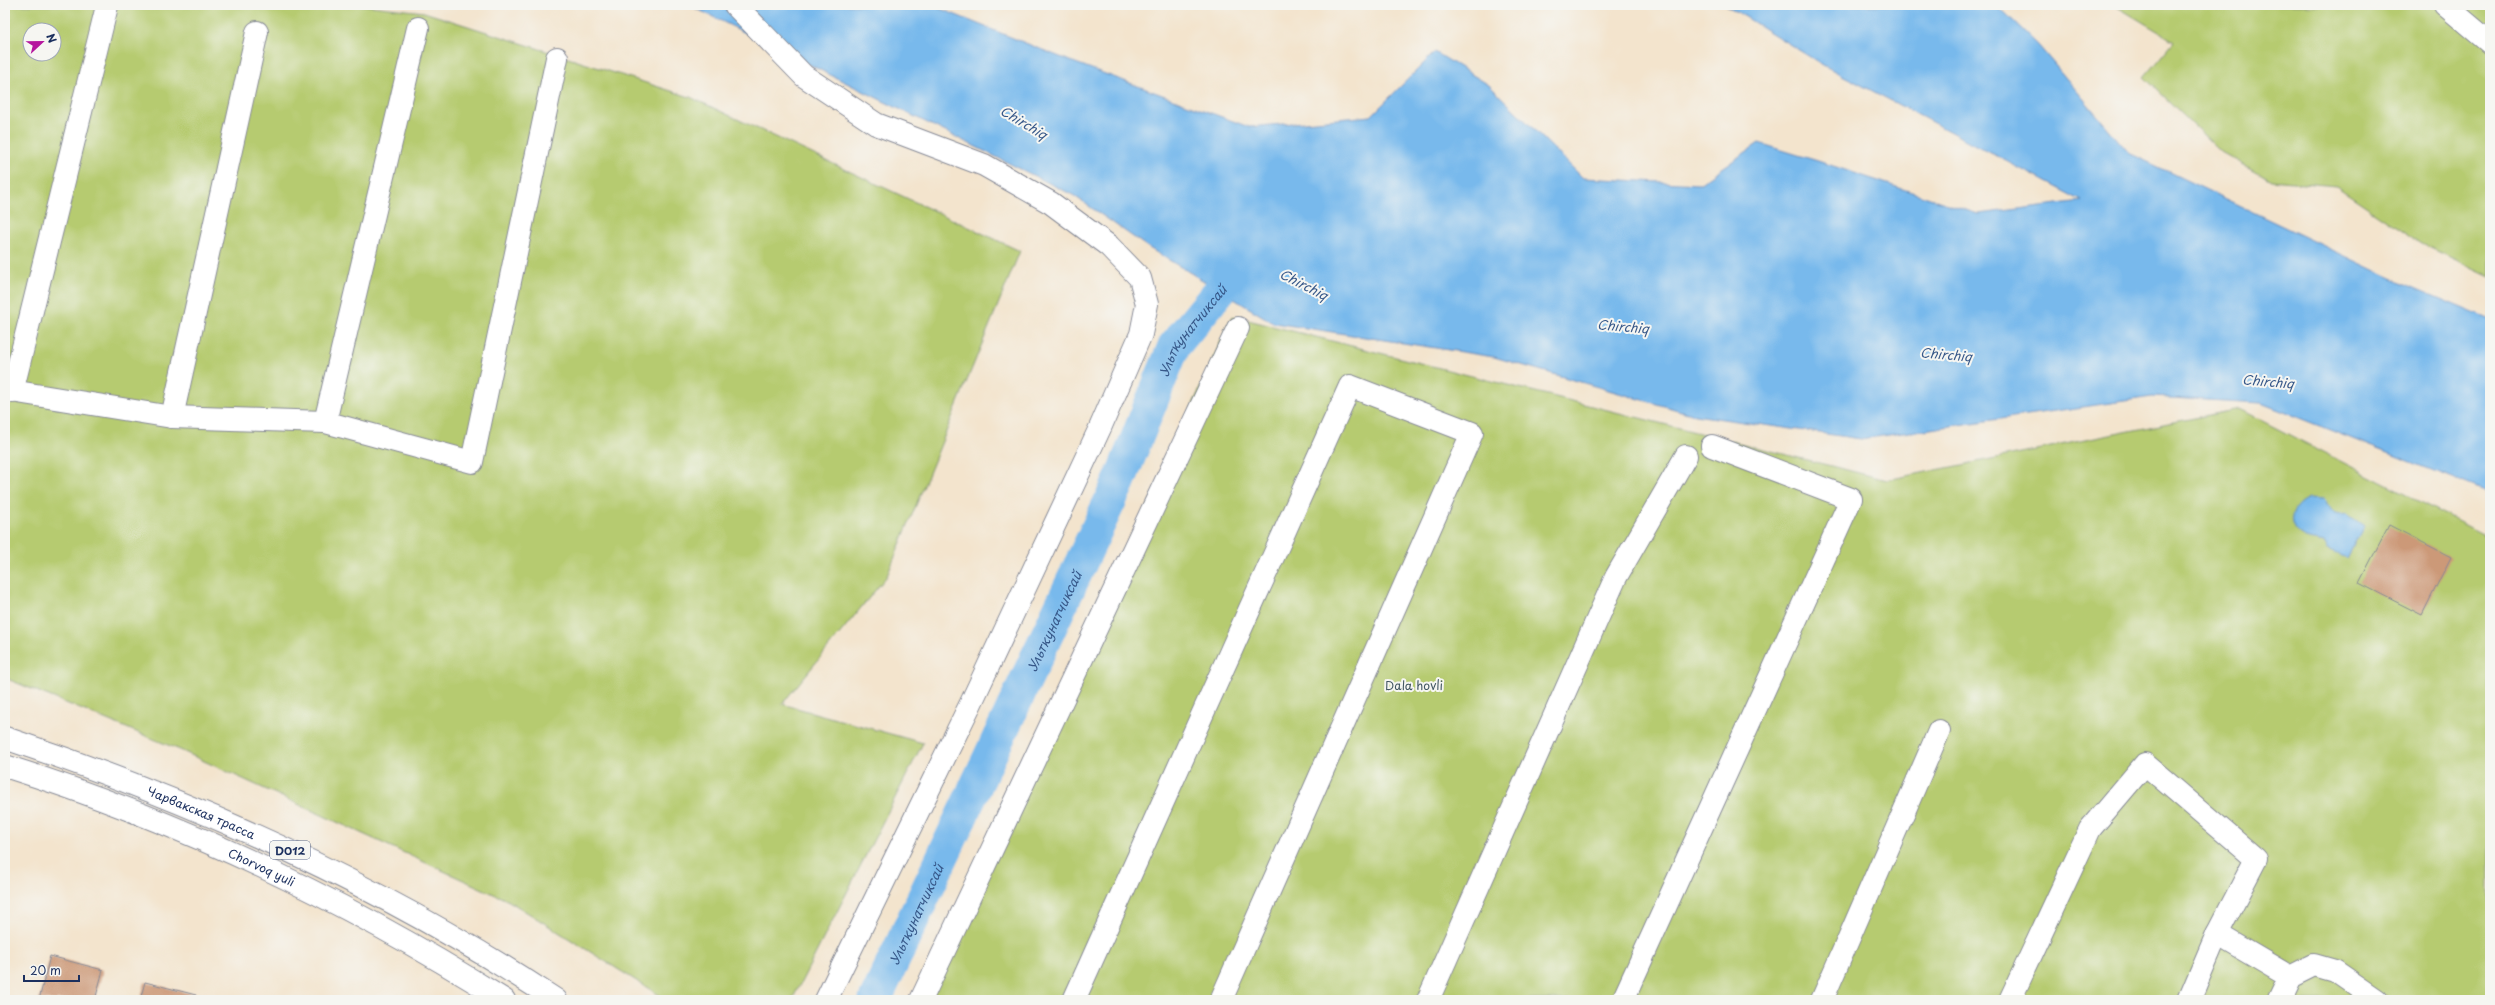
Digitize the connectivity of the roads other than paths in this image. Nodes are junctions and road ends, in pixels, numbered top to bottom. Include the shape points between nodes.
1 (735, 5) edge
2 (2445, 5) edge
3 (107, 6) dead end
4 (418, 28) dead end
5 (257, 32) dead end
6 (2490, 43) edge
7 (557, 58) dead end
8 (1238, 328) dead end
9 (8, 391) edge
10 (172, 417) junction
11 (324, 422) junction
12 (1712, 446) dead end
13 (1686, 456) dead end
14 (1939, 731) dead end
15 (5, 738) edge
16 (5, 766) edge
17 (2216, 934) junction
18 (2290, 977) junction
19 (504, 1000) edge
20 (556, 1000) edge
21 (826, 1000) edge
22 (921, 1000) edge
23 (1074, 1000) edge
24 (1221, 1000) edge
25 (1428, 1000) edge
26 (1622, 1000) edge
27 (1822, 1000) edge
28 (2010, 1000) edge
29 (2189, 1000) edge
30 (2279, 1000) edge
31 (2378, 1000) edge

1 - 21 main road via 804,76 876,124 984,165 1051,203 1109,246 1140,278 1147,304 1141,334 1100,428 971,703
2 - 6 main road
3 - 9 main road
4 - 11 main road
5 - 10 main road
7 - 11 main road via 472,462
8 - 22 main road
9 - 10 main road
10 - 11 main road
12 - 26 main road via 1851,499
13 - 25 main road via 1616,577
14 - 27 main road
15 - 20 main road, Чарвакская трасса / D012 via 69,759 183,803 308,858 442,929
16 - 19 main road, Chorvoq yuli / D012 via 63,784 239,858 362,918
17 - 18 main road
17 - 28 main road via 2256,859 2145,764 2090,829
17 - 29 main road
18 - 30 main road
18 - 31 main road via 2314,965 2335,971
23 - 24 main road via 1350,386 1472,433

